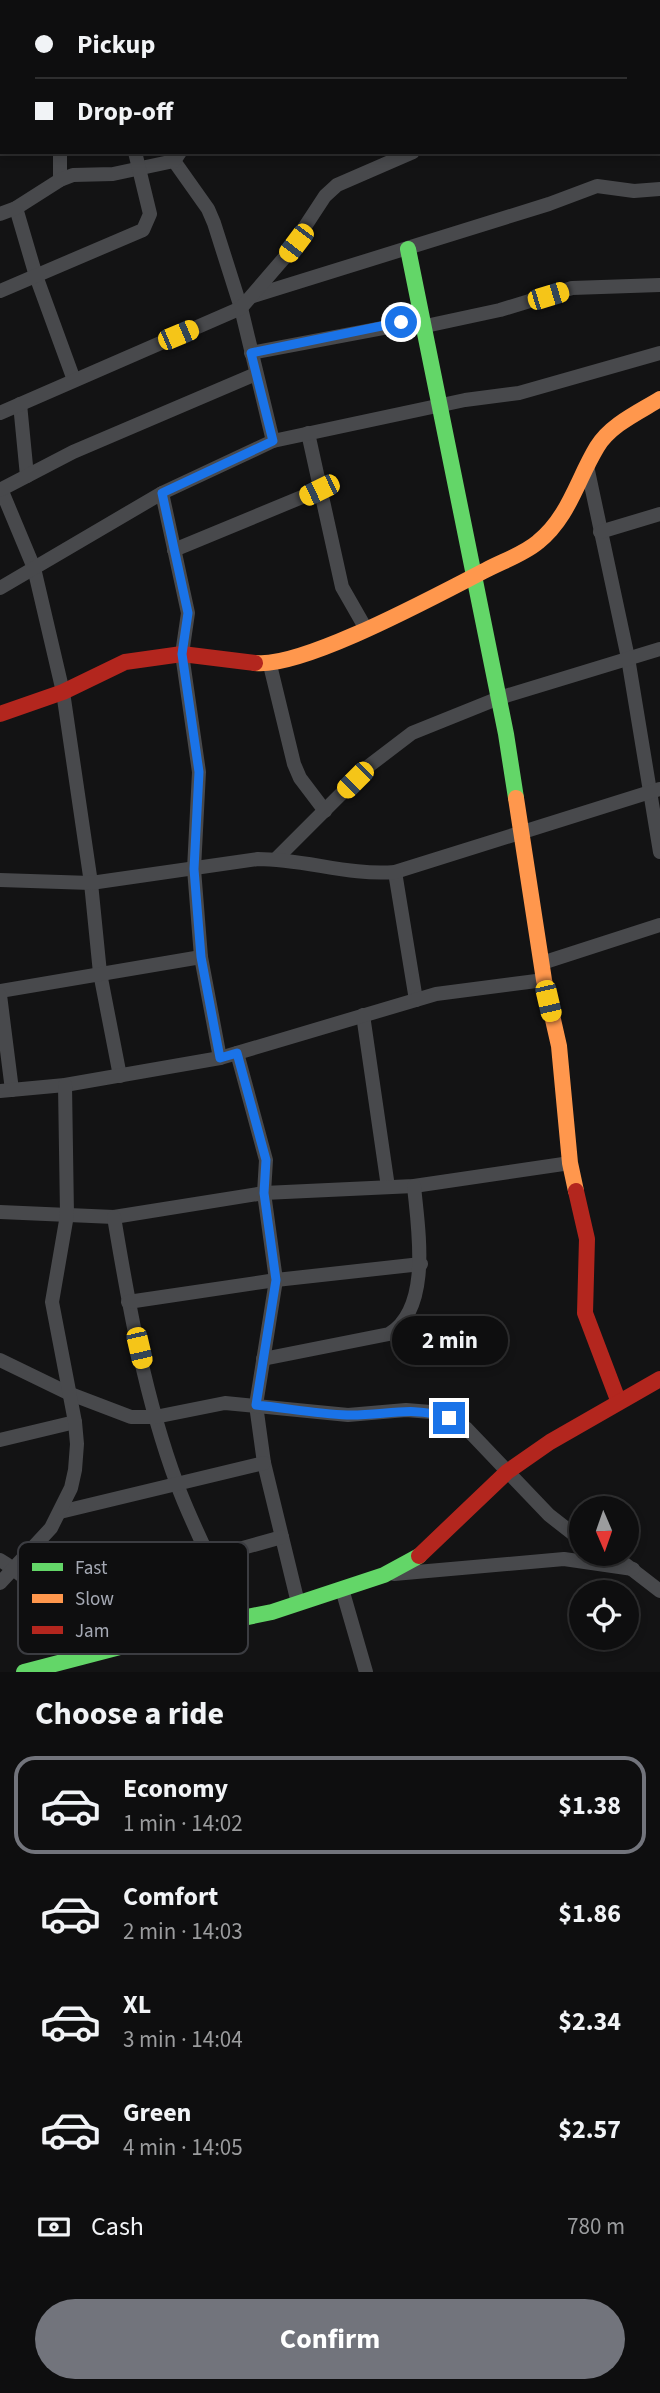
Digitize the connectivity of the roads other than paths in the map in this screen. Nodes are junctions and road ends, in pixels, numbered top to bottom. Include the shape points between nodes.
1 (60, 154) edge
2 (136, 154) edge
3 (408, 154) edge
4 (177, 157) edge
5 (140, 170) junction
6 (60, 180) junction
7 (660, 189) edge
8 (16, 208) junction
9 (0, 214) edge
10 (408, 249) junction
11 (36, 276) junction
12 (660, 285) edge
13 (0, 290) edge
14 (246, 303) junction
15 (421, 324) junction
16 (251, 353) junction
17 (660, 353) edge
18 (257, 374) junction
19 (74, 380) junction
20 (660, 399) edge
21 (20, 404) junction
22 (440, 405) junction
23 (0, 413) edge
24 (308, 433) junction
25 (273, 441) junction
26 (587, 466) junction
27 (27, 476) junction
28 (1, 490) edge
29 (319, 490) junction
30 (162, 493) junction
31 (660, 514) edge
32 (600, 532) junction
33 (174, 550) junction
34 (34, 568) junction
35 (475, 576) junction
36 (0, 588) edge
37 (366, 629) junction
38 (660, 649) edge
39 (182, 654) junction
40 (628, 659) junction
41 (270, 665) junction
42 (63, 692) junction
43 (499, 698) junction
44 (0, 715) edge
45 (654, 791) edge
46 (325, 811) junction
47 (520, 832) junction
48 (660, 852) edge
49 (276, 859) junction
50 (194, 869) junction
51 (395, 872) junction
52 (0, 880) edge
53 (91, 883) junction
54 (660, 925) edge
55 (201, 957) junction
56 (542, 963) junction
57 (100, 973) junction
58 (544, 979) junction
59 (0, 993) edge
60 (416, 1000) junction
61 (363, 1015) junction
62 (237, 1053) junction
63 (220, 1058) junction
64 (120, 1076) junction
65 (65, 1085) junction
66 (6, 1091) edge
67 (570, 1163) junction
68 (414, 1186) junction
69 (388, 1188) junction
70 (264, 1193) junction
71 (0, 1212) edge
72 (67, 1215) junction
73 (114, 1217) junction
74 (421, 1264) junction
75 (276, 1280) junction
76 (128, 1302) junction
77 (263, 1359) junction
78 (0, 1360) edge
79 (660, 1379) edge
80 (68, 1393) junction
81 (618, 1400) junction
82 (256, 1405) junction
83 (155, 1417) junction
84 (75, 1422) junction
85 (0, 1440) edge
86 (264, 1463) junction
87 (507, 1472) junction
88 (177, 1485) junction
89 (60, 1512) junction
90 (569, 1531) edge
91 (282, 1537) junction
92 (41, 1542) edge
93 (202, 1542) edge
94 (248, 1547) edge
95 (0, 1560) edge
96 (18, 1563) edge
97 (628, 1566) edge
98 (13, 1568) junction
99 (633, 1569) junction
100 (18, 1572) edge
101 (384, 1575) junction
102 (0, 1583) edge
103 (342, 1589) junction
104 (660, 1591) edge
105 (298, 1603) junction
106 (248, 1615) edge
107 (93, 1654) edge
108 (24, 1672) edge
109 (366, 1672) edge

1 - 6 street
2 - 5 street
3 - 14 street via 337,185 325,196 291,250
4 - 5 street
4 - 14 street via 208,209
5 - 6 street
5 - 11 street via 149,214 143,230
6 - 8 street
7 - 10 street via 597,186
8 - 9 street
8 - 11 street
10 - 14 street
10 - 15 street
11 - 13 street
11 - 19 street
12 - 15 street via 572,288 500,310
14 - 16 street
14 - 19 street
15 - 16 street
15 - 22 street
16 - 18 street
17 - 22 street via 519,393
18 - 25 street
18 - 27 street
19 - 21 street
20 - 26 street via 608,432
21 - 23 street
21 - 27 street
22 - 24 street
22 - 35 street
24 - 25 street
24 - 29 street
25 - 30 street
26 - 32 street
26 - 35 street via 553,529
27 - 28 street
28 - 34 street
29 - 33 street
29 - 37 street via 342,587
30 - 33 street
30 - 34 street
31 - 32 street
32 - 40 street
33 - 39 street via 188,613
34 - 36 street
34 - 42 street
35 - 37 street
35 - 43 street
37 - 41 street
38 - 40 street
39 - 41 street
39 - 42 street via 125,662
39 - 50 street via 199,772
40 - 43 street
40 - 45 street
41 - 46 street via 294,764
42 - 44 street
42 - 53 street
43 - 46 street via 412,733
43 - 47 street
45 - 47 street
45 - 48 street
46 - 49 street
47 - 51 street
47 - 56 street
49 - 50 street
49 - 51 street via 365,874
50 - 53 street
50 - 55 street
51 - 60 street
52 - 53 street
53 - 57 street
54 - 56 street
55 - 57 street
55 - 63 street
56 - 58 street
57 - 59 street
57 - 64 street
58 - 60 street
58 - 67 street via 563,1070
59 - 66 street
60 - 61 street
61 - 62 street
61 - 69 street
62 - 63 street
62 - 70 street via 266,1160
63 - 64 street
64 - 65 street
65 - 66 street
65 - 72 street
67 - 68 street
67 - 81 street via 587,1239 585,1313
68 - 69 street
68 - 74 street
69 - 70 street
70 - 73 street
70 - 75 street
71 - 72 street
72 - 73 street
72 - 80 street via 52,1302
73 - 76 street
74 - 75 street
74 - 77 street via 408,1316 389,1334
75 - 76 street
75 - 77 street
76 - 83 street
77 - 82 street
78 - 80 street
79 - 81 street
80 - 83 street via 131,1418
80 - 84 street
81 - 87 street
82 - 83 street via 225,1403
82 - 86 street
82 - 87 street via 348,1415 406,1409 431,1412 466,1428
83 - 88 street
84 - 85 street
84 - 89 street via 75,1470
86 - 88 street
86 - 91 street
87 - 90 street
87 - 101 street via 440,1539 410,1563
88 - 89 street
88 - 93 street
89 - 92 street
91 - 94 street
91 - 105 street
95 - 98 street
96 - 98 street
97 - 99 street
98 - 100 street
98 - 102 street
99 - 101 street via 565,1559
99 - 104 street
101 - 103 street
103 - 105 street
103 - 109 street
105 - 106 street
107 - 108 street

